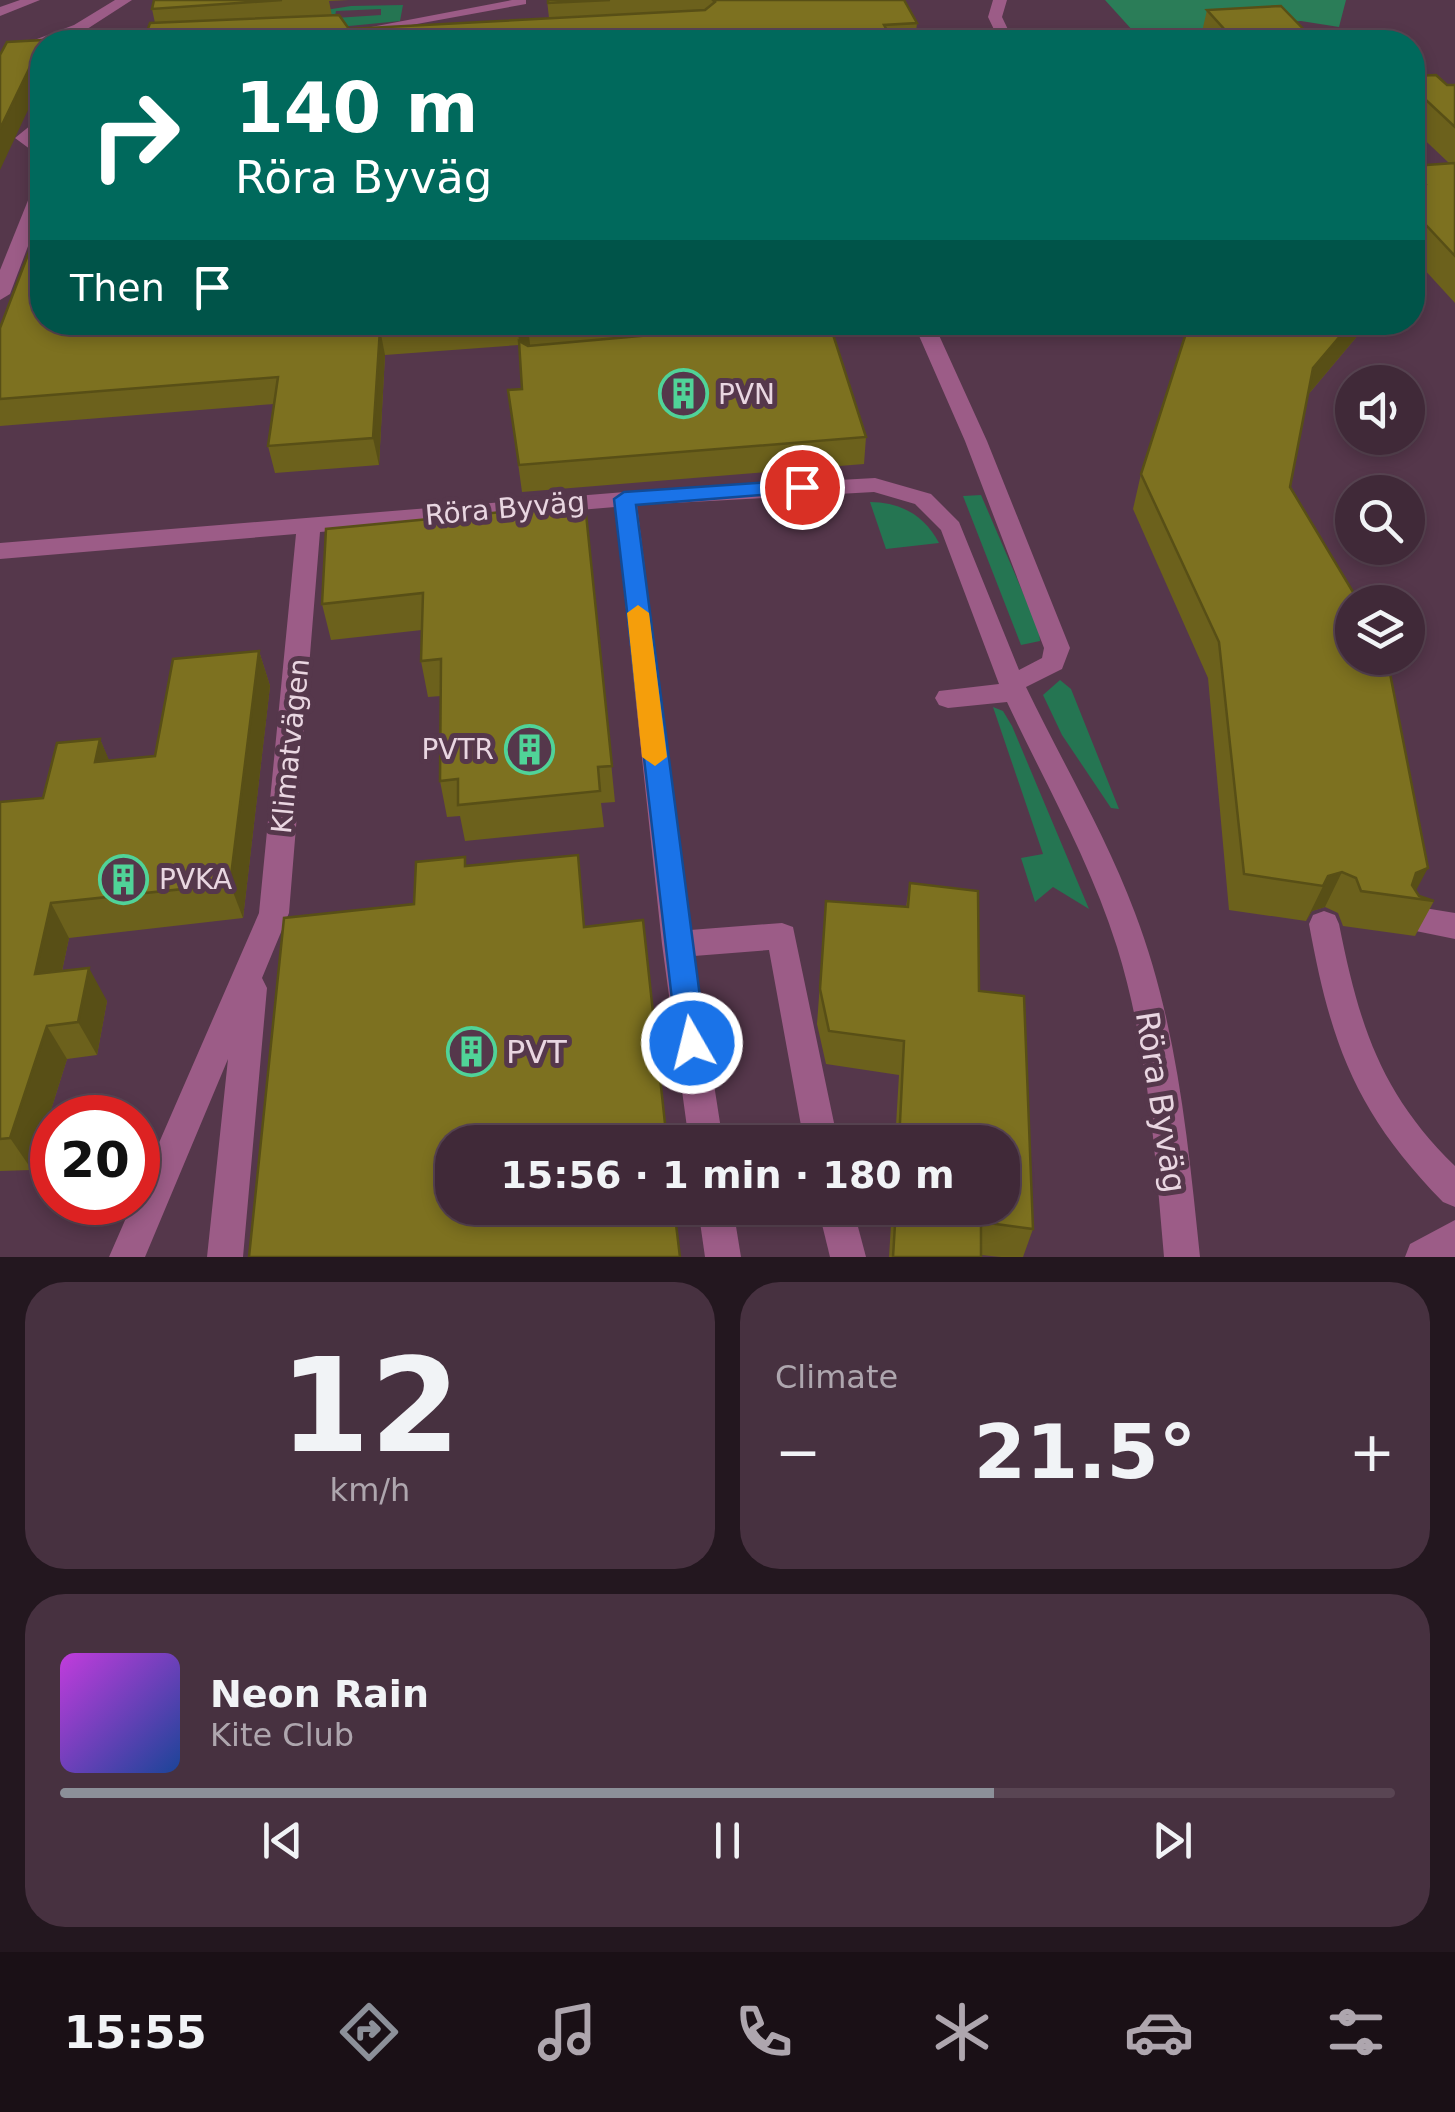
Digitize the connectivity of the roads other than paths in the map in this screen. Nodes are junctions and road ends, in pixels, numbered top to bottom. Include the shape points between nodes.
1 (34, 0) edge
2 (124, 0) edge
3 (519, 0) edge
4 (1000, 0) edge
5 (0, 12) edge
6 (373, 28) junction
7 (353, 29) edge
8 (85, 30) edge
9 (381, 30) edge
10 (1001, 30) edge
11 (30, 49) edge
12 (0, 58) edge
13 (30, 133) edge
14 (24, 138) junction
15 (30, 143) edge
16 (0, 146) edge
17 (30, 218) edge
18 (0, 294) edge
19 (929, 335) edge
20 (624, 499) junction
21 (309, 524) junction
22 (0, 551) edge
23 (1014, 687) junction
24 (948, 698) dead end
25 (1412, 919) edge
26 (1324, 924) dead end
27 (1455, 926) edge
28 (677, 944) junction
29 (252, 964) junction
30 (704, 1125) edge
31 (818, 1125) edge
32 (1455, 1190) edge
33 (718, 1225) edge
34 (840, 1225) edge
35 (1455, 1238) edge
36 (127, 1257) edge
37 (225, 1257) edge
38 (723, 1257) edge
39 (848, 1257) edge
40 (1182, 1257) edge
41 (1423, 1257) edge

1 - 5 street
2 - 8 street
3 - 6 street
4 - 10 street via 995,16
6 - 7 street
6 - 9 street
11 - 12 street
13 - 14 street
14 - 15 street
14 - 16 street
17 - 18 street
19 - 23 street via 1057,648 1053,663
20 - 21 street, Röra Byväg
20 - 23 street, Röra Byväg via 837,484 874,485 922,499 951,527
20 - 28 street
21 - 22 street, Röra Byväg
21 - 29 street, Klimatvägen via 274,913
23 - 24 street
23 - 40 street, Röra Byväg via 1132,948 1160,1056
25 - 27 street
26 - 32 street via 1353,1054 1371,1093
28 - 30 street
28 - 31 street via 782,936
29 - 36 street, Klimatvägen
29 - 37 street, Klimatvägen
33 - 38 street
34 - 39 street
35 - 41 street

